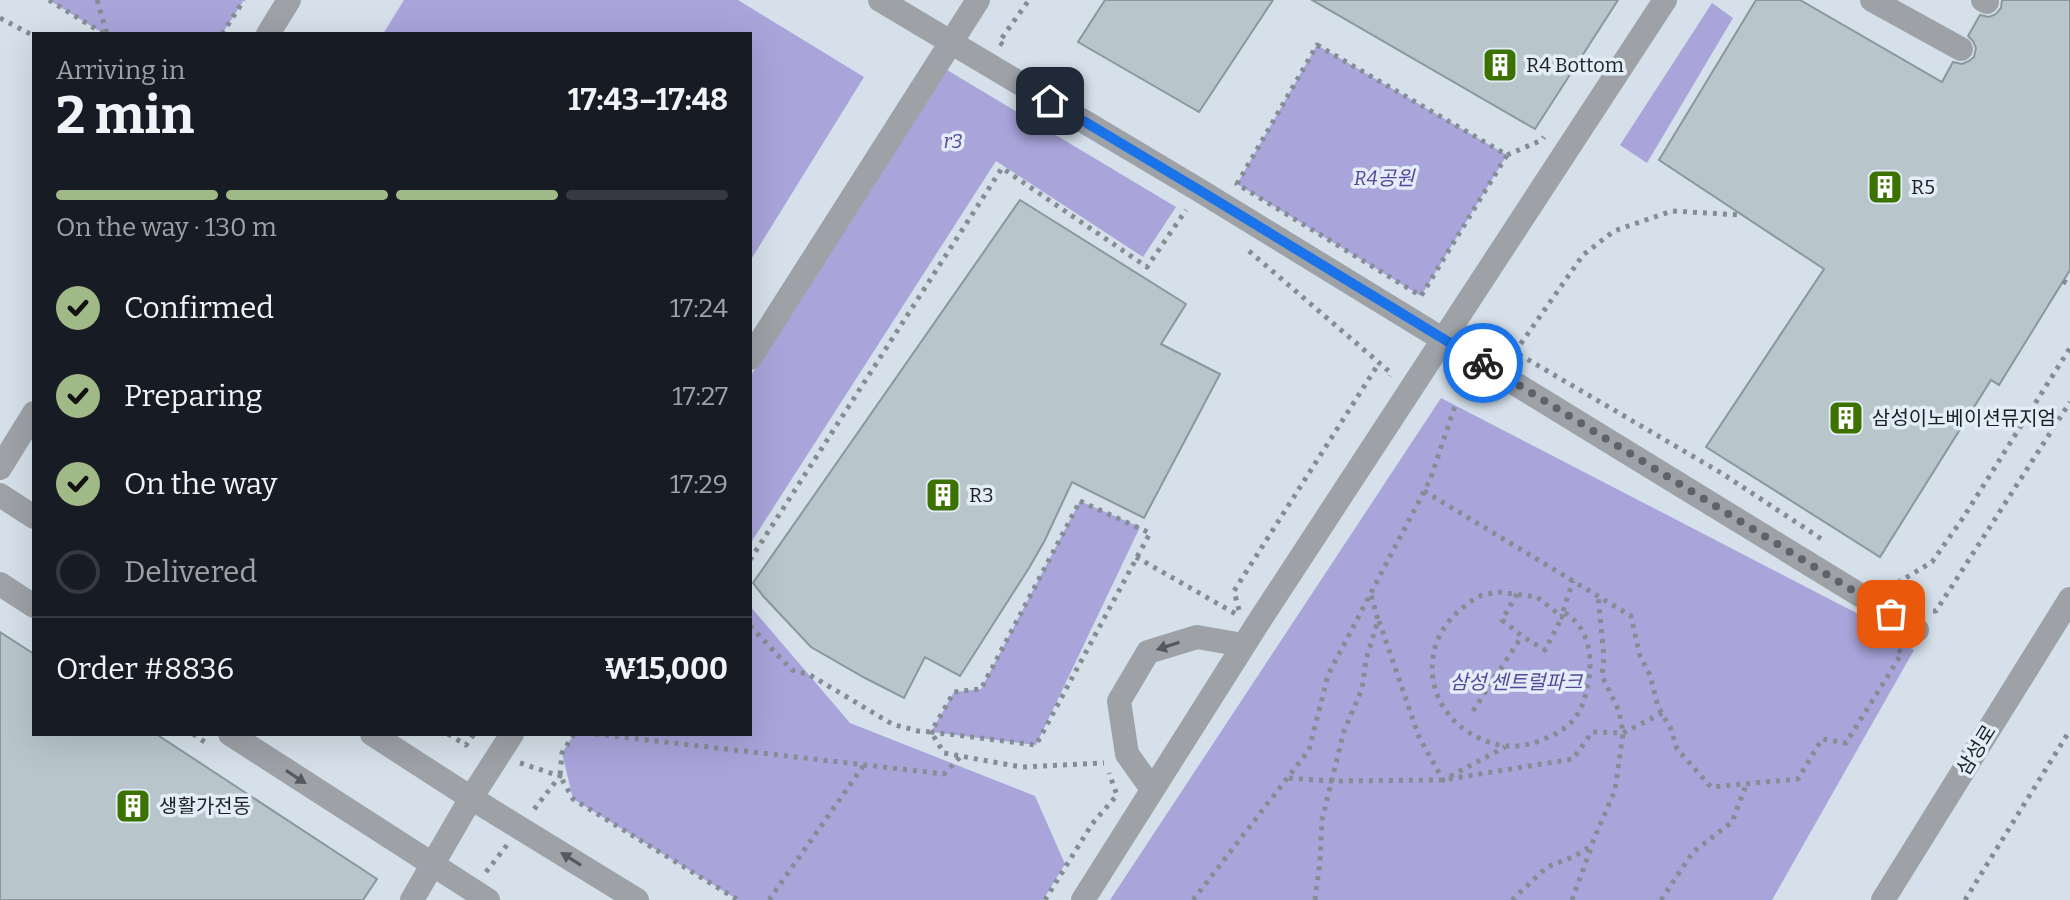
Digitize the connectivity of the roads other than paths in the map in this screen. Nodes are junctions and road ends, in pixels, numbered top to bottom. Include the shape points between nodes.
1 (289, 0) edge
2 (880, 0) edge
3 (978, 0) edge
4 (1665, 0) edge
5 (1878, 2) edge
6 (269, 32) edge
7 (950, 42) junction
8 (1961, 49) dead end
9 (1443, 339) junction
10 (752, 355) edge
11 (32, 416) edge
12 (0, 468) edge
13 (0, 495) edge
14 (32, 516) edge
15 (0, 584) edge
16 (2070, 599) edge
17 (32, 605) edge
18 (1920, 621) road end
19 (1243, 645) junction
20 (233, 736) edge
21 (375, 736) edge
22 (511, 736) edge
23 (1152, 789) junction
24 (471, 798) junction
25 (433, 866) junction
26 (480, 895) edge
27 (412, 900) edge
28 (637, 900) edge
29 (1083, 900) edge
30 (1883, 900) edge

1 - 6 street
2 - 7 street
3 - 7 street
4 - 9 street
5 - 8 street
7 - 9 street
7 - 10 street
9 - 18 street
9 - 19 street
11 - 12 street
13 - 14 street
15 - 17 street
16 - 30 street, 삼성로
19 - 23 street
19 -> 23 street via 1197,637 1148,652 1119,701 1127,754
20 -> 25 street
21 - 24 street
22 - 24 street
23 - 29 street
24 - 25 street
28 -> 24 street
25 - 26 street
25 - 27 street

